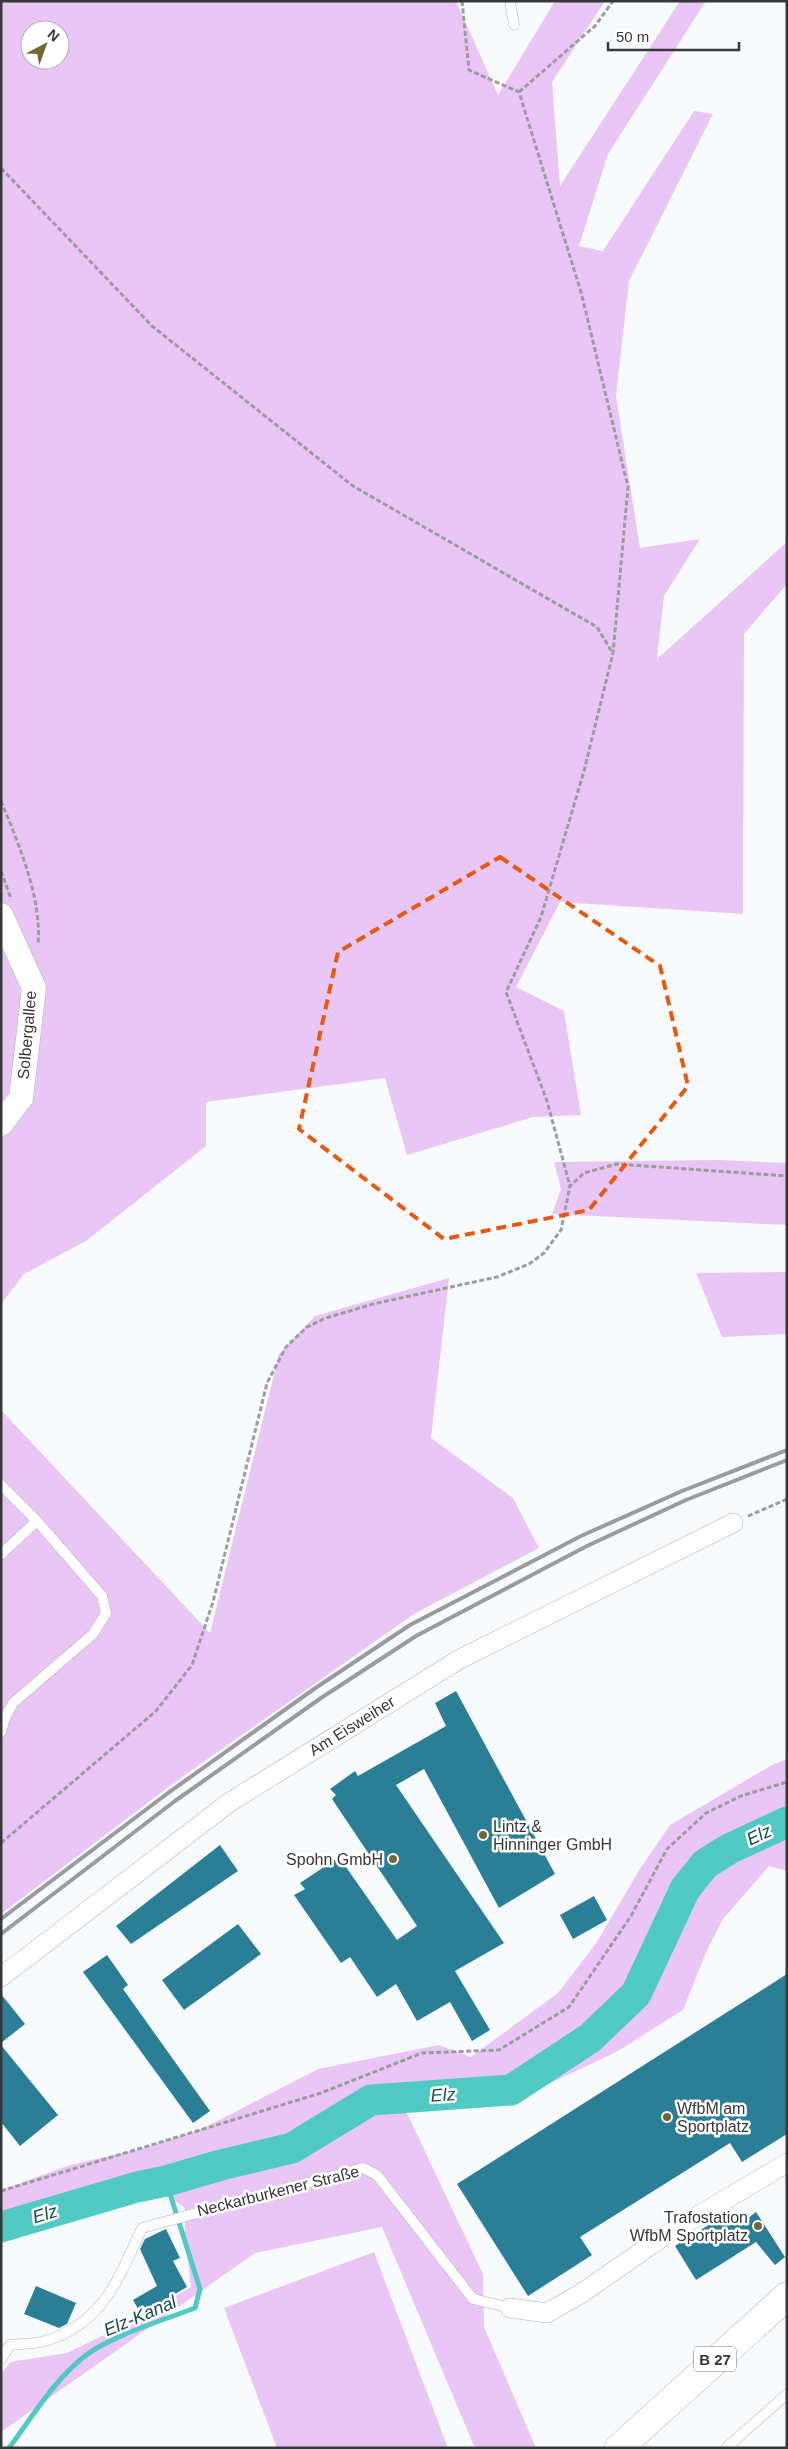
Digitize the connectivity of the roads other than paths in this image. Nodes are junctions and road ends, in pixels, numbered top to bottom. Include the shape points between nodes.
1 (510, 1) edge
2 (514, 25) dead end
3 (1, 915) edge
4 (1, 1124) edge
5 (1, 1485) edge
6 (37, 1521) junction
7 (733, 1523) road end
8 (1, 1554) edge
9 (3, 1718) edge
10 (1, 1732) edge
11 (1, 1977) edge
12 (787, 2163) edge
13 (787, 2296) edge
14 (510, 2308) joint
15 (1, 2359) edge
16 (787, 2394) edge
17 (618, 2448) edge
18 (726, 2448) edge

1 - 2 lane
3 - 4 street, Solbergallee via 34,988 21,1098
5 - 6 lane
6 - 8 lane
6 - 9 lane via 102,1596 106,1612 94,1634 13,1704
7 - 11 street, Am Eisweiher via 460,1659 238,1796
9 - 10 lane
12 - 14 street, Neckarburkener Straße via 664,2236 582,2293 547,2313
13 - 17 main road, B 27
14 - 15 lane, Neckarburkener Straße via 473,2299 377,2175 363,2168 142,2228 117,2283 86,2322 45,2342 10,2345
16 - 18 lane

